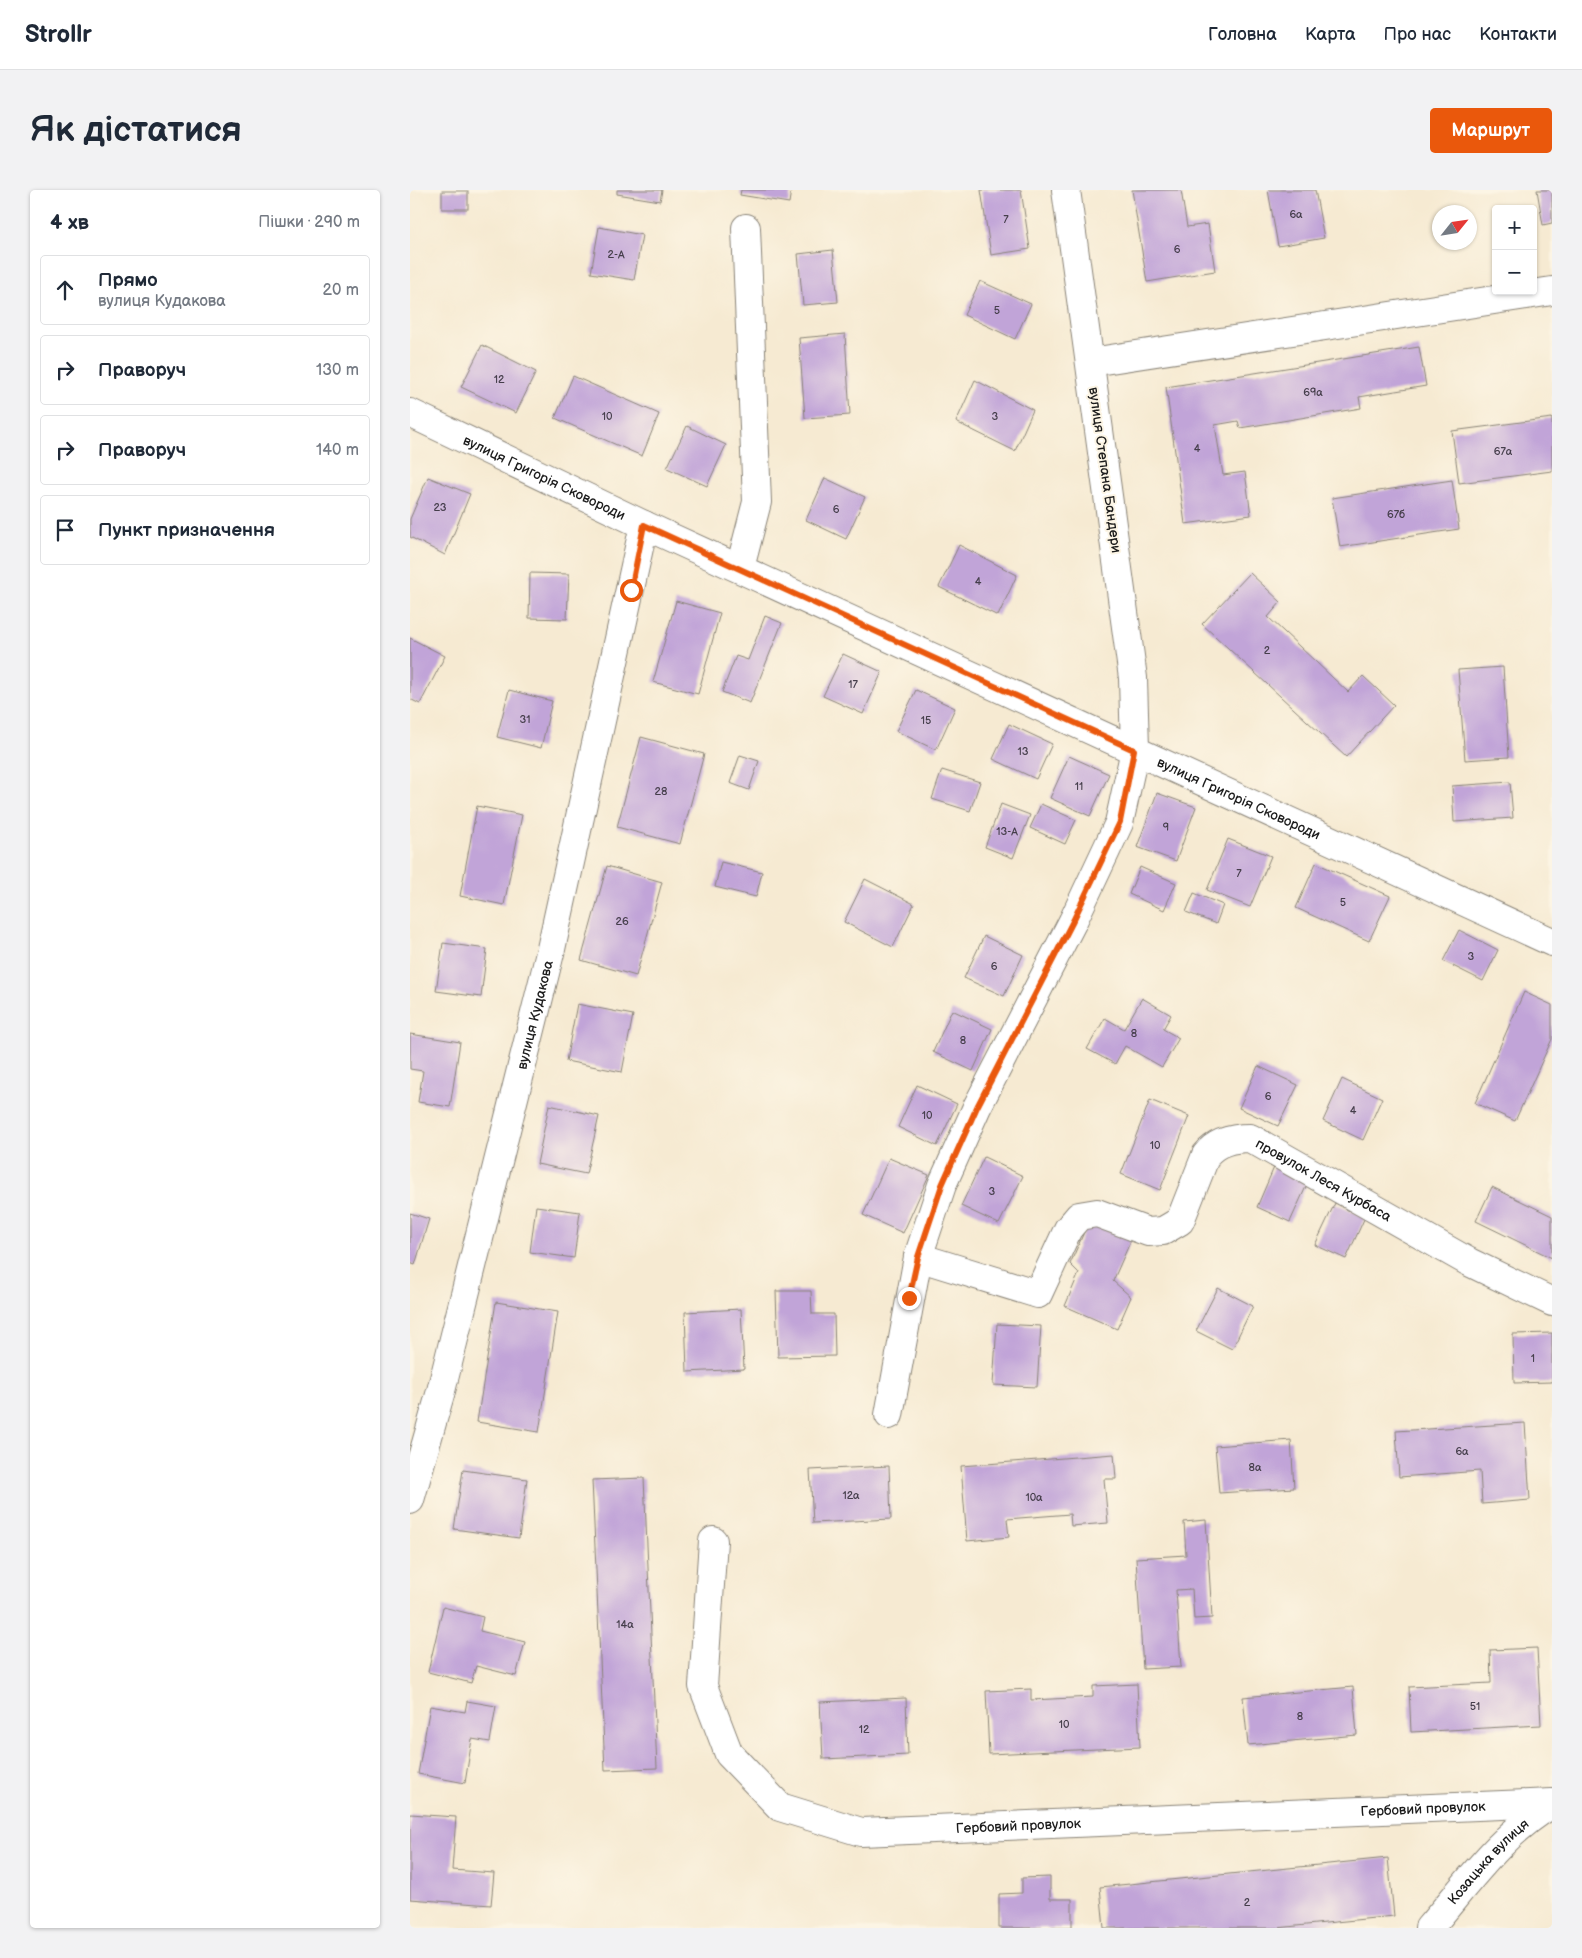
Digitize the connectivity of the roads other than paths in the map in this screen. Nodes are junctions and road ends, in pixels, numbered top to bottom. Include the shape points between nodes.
1 (1066, 190) edge
2 (746, 228) dead end
3 (1552, 291) edge
4 (1091, 362) junction
5 (410, 413) edge
6 (644, 525) junction
7 (740, 568) junction
8 (1134, 750) junction
9 (1552, 942) edge
10 (918, 1257) junction
11 (1552, 1302) edge
12 (889, 1415) dead end
13 (410, 1500) edge
14 (714, 1541) dead end
15 (1552, 1803) edge
16 (1430, 1928) edge

1 - 4 street, вулиця Степана Бандери
2 - 7 street via 757,502
3 - 4 street
4 - 8 street, вулиця Степана Бандери via 1133,678
5 - 6 street, вулиця Григорія Сковороди
6 - 7 street, вулиця Григорія Сковороди
6 - 13 street, вулиця Кудакова via 551,949
7 - 8 street, вулиця Григорія Сковороди
8 - 9 street, вулиця Григорія Сковороди
8 - 10 street, вулиця Степана Бандери via 1120,822 977,1107 942,1185
10 - 11 street, провулок Леся Курбаса via 1038,1294 1068,1229 1079,1216 1097,1213 1148,1232 1163,1231 1180,1221 1212,1147 1237,1138 1250,1138 1469,1262
10 - 12 street, вулиця Степана Бандери
14 - 15 street, Гербовий провулок via 703,1686 729,1754 780,1807 861,1832
15 - 16 street, Козацька вулиця via 1500,1844

